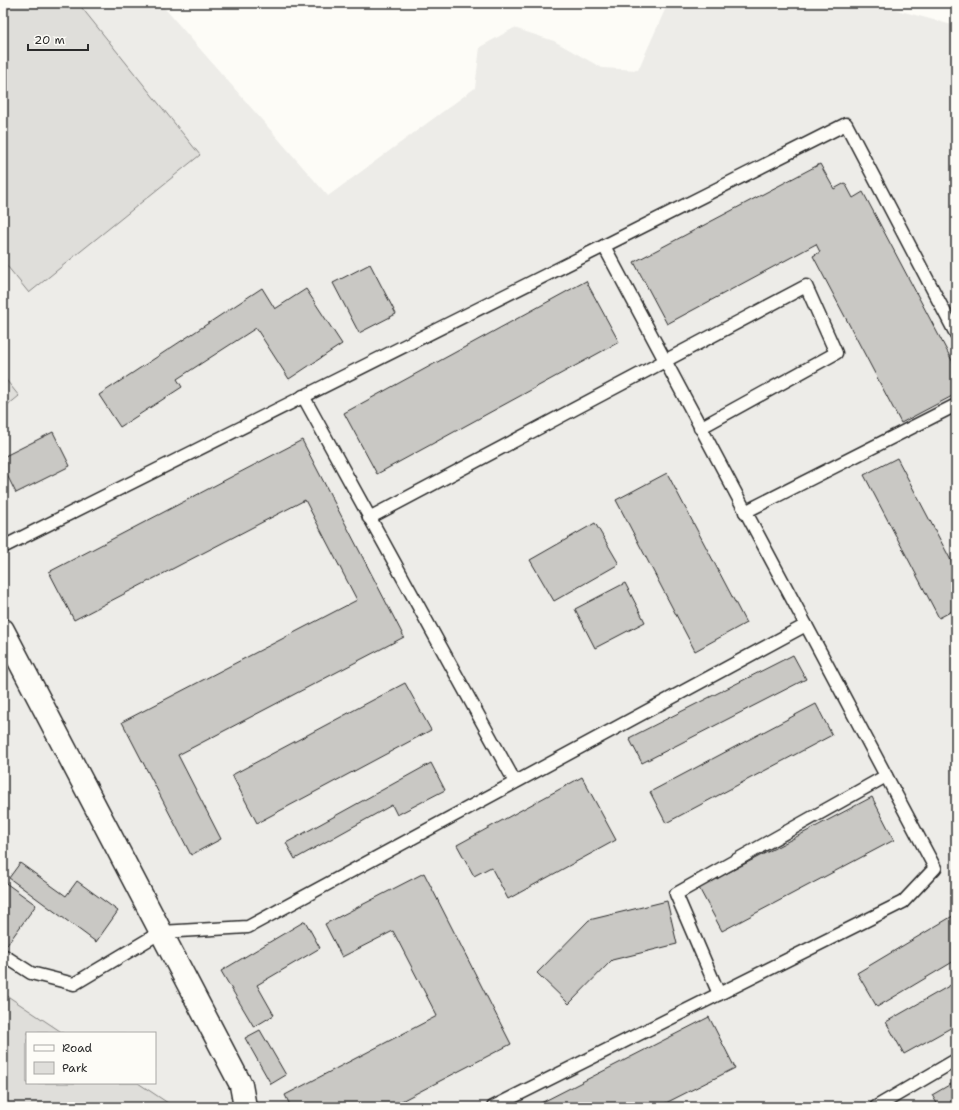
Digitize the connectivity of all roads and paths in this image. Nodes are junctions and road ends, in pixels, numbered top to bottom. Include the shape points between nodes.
1 (604, 246) junction
2 (956, 334) edge
3 (664, 361) junction
4 (303, 396) junction
5 (956, 406) edge
6 (700, 428) junction
7 (745, 512) junction
8 (370, 518) junction
9 (3, 547) edge
10 (806, 625) junction
11 (3, 630) edge
12 (886, 776) junction
13 (515, 782) junction
14 (161, 932) junction
15 (3, 955) edge
16 (719, 994) junction
17 (956, 1060) edge
18 (894, 1103) edge
19 (245, 1107) edge
20 (493, 1107) edge
21 (876, 1107) edge

1 - 2 lane via 846,124
1 - 3 lane
1 - 4 lane
3 - 6 lane
3 - 6 lane via 806,286 836,353
3 - 8 lane
4 - 8 lane
4 - 9 lane
5 - 7 lane
6 - 7 lane
7 - 10 lane
8 - 13 lane
10 - 12 lane
10 - 13 lane
11 - 14 street
12 - 16 lane via 676,894
12 - 16 lane via 935,868 903,902
13 - 14 lane via 248,927
14 - 15 lane via 74,984 31,973
14 - 19 street via 241,1085
16 - 20 lane
17 - 18 lane
18 - 21 lane

